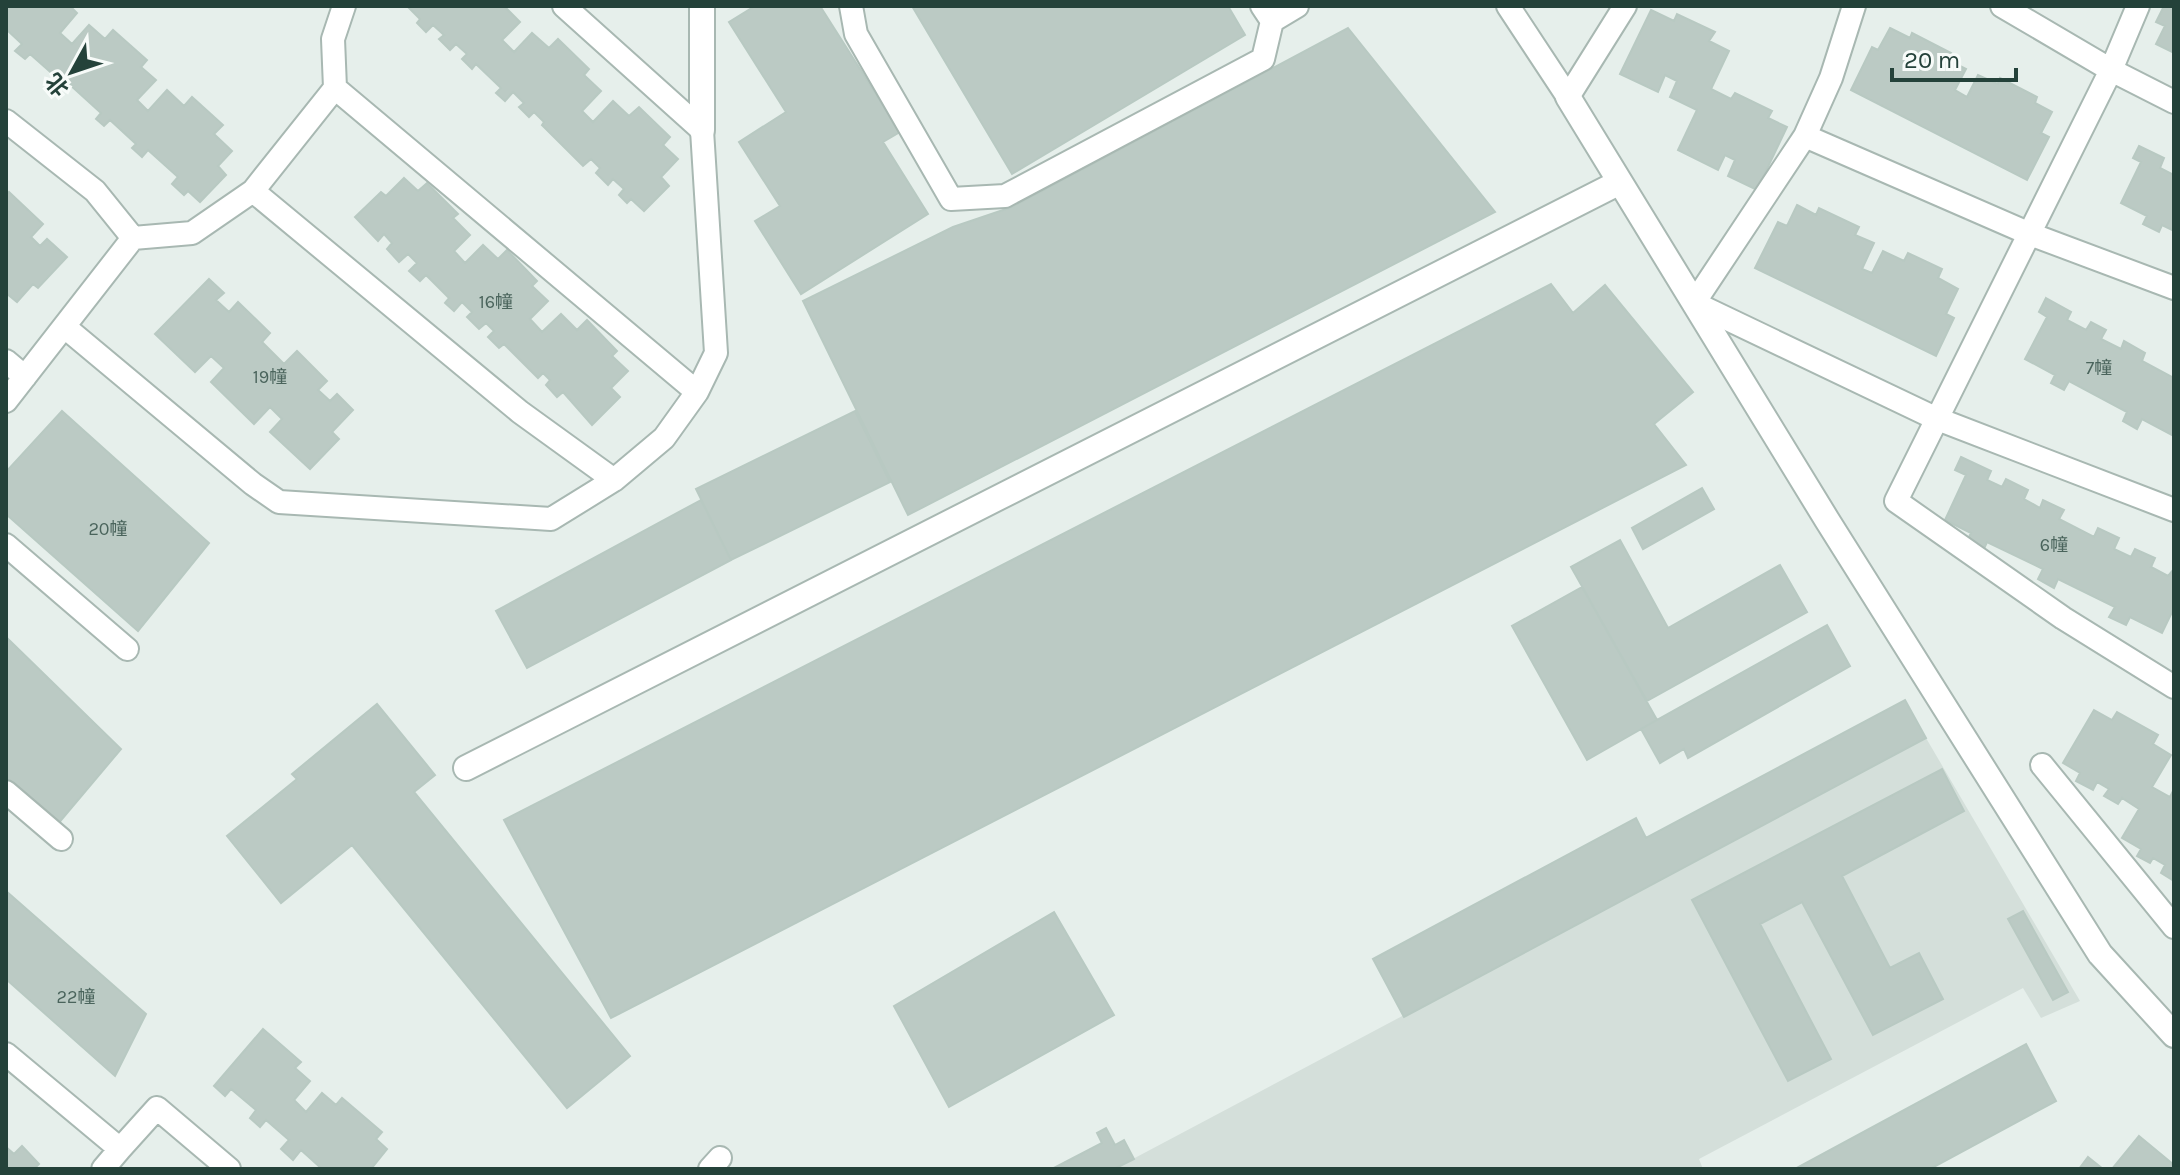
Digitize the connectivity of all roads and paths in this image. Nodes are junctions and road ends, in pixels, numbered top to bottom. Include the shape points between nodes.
1 (344, 6) edge
2 (564, 6) edge
3 (702, 6) edge
4 (851, 6) edge
5 (1297, 6) edge
6 (1508, 6) edge
7 (1625, 6) edge
8 (1854, 6) edge
9 (2002, 6) edge
10 (2138, 6) edge
11 (1267, 14) edge
12 (2111, 70) junction
13 (335, 88) junction
14 (1568, 97) junction
15 (2174, 102) edge
16 (6, 121) edge
17 (702, 130) junction
18 (1805, 136) junction
19 (1620, 182) junction
20 (253, 191) junction
21 (2030, 234) junction
22 (133, 238) junction
23 (2174, 288) edge
24 (1694, 303) junction
25 (66, 328) junction
26 (6, 361) edge
27 (25, 377) junction
28 (697, 392) junction
29 (6, 401) edge
30 (1935, 418) junction
31 (614, 480) junction
32 (2174, 510) edge
33 (6, 545) edge
34 (127, 649) dead end
35 (2174, 687) edge
36 (2042, 765) dead end
37 (466, 768) dead end
38 (6, 792) edge
39 (61, 839) dead end
40 (2174, 927) edge
41 (2174, 1035) edge
42 (6, 1054) edge
43 (120, 1149) junction
44 (103, 1169) edge
45 (229, 1169) edge

1 - 13 lane via 333,39
2 - 17 lane
3 - 17 street
4 - 11 lane via 856,34 951,199 1005,196 1263,59
5 - 11 lane
6 - 14 lane
7 - 14 lane
8 - 18 lane
9 - 12 lane
10 - 12 lane
12 - 15 lane
12 - 21 lane
13 - 20 lane
13 - 28 lane
14 - 19 street
16 - 22 lane via 95,191
17 - 28 lane via 716,353
18 - 21 lane
18 - 24 lane
19 - 24 street
19 - 37 street
20 - 22 lane via 192,233
20 - 31 lane via 520,412
21 - 23 lane
21 - 30 lane
22 - 25 lane
24 - 30 lane
24 - 41 street via 2100,954
25 - 27 lane
25 - 31 lane via 279,502 551,519
26 - 27 lane
27 - 29 lane
28 - 31 lane via 664,438
30 - 32 lane
30 - 35 lane via 1896,501 2063,618
33 - 34 lane
36 - 40 lane
38 - 39 lane
42 - 43 lane
43 - 44 lane
43 - 45 lane via 157,1108

